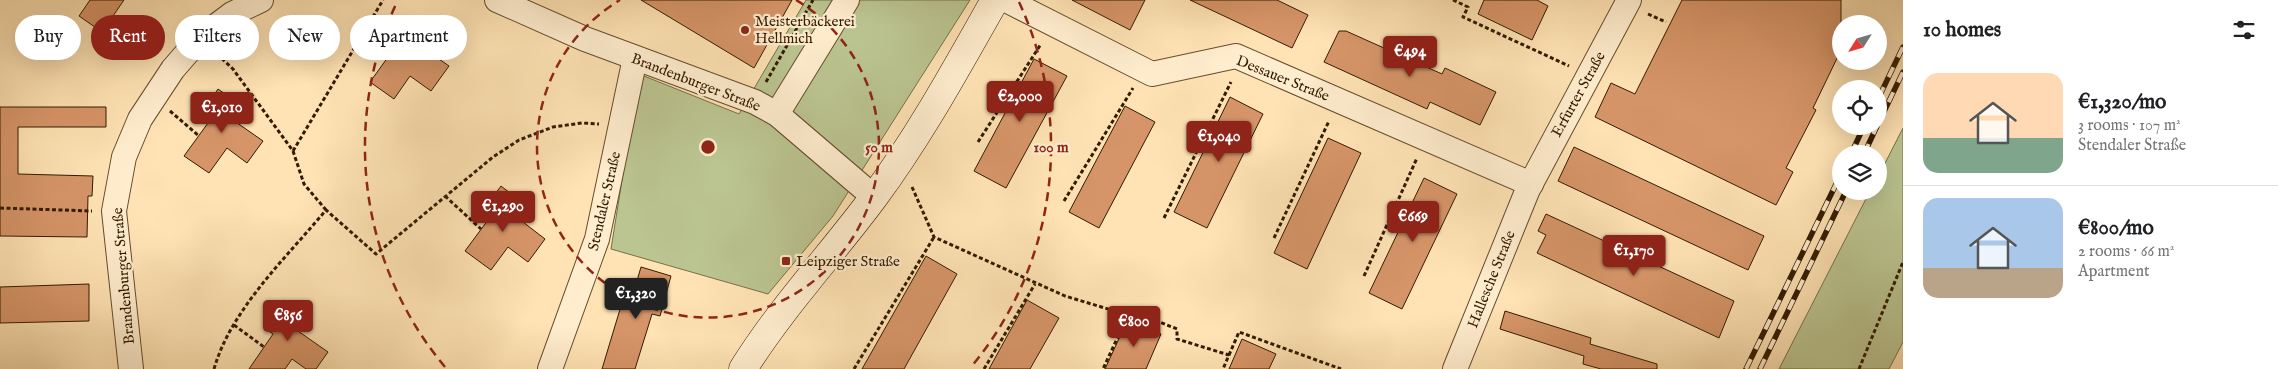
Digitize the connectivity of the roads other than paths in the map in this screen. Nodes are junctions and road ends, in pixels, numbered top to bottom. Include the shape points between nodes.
1 (261, 0) edge
2 (498, 0) edge
3 (847, 0) edge
4 (995, 0) edge
5 (1006, 0) edge
6 (1629, 0) edge
7 (635, 58) junction
8 (777, 114) junction
9 (1530, 187) junction
10 (874, 197) junction
11 (131, 369) edge
12 (550, 369) edge
13 (743, 369) edge
14 (1454, 369) edge

1 - 11 street, Brandenburger Straße via 232,14 200,38 172,69 140,119 124,156 114,211
2 - 7 street, Brandenburger Straße
3 - 8 street
4 - 10 main road via 926,119
5 - 9 street, Dessauer Straße via 1152,74 1236,56 1243,58
6 - 9 street, Erfurter Straße
7 - 8 street, Brandenburger Straße via 754,102
7 - 12 street, Stendaler Straße via 596,240
8 - 10 street, Brandenburger Straße
9 - 14 street, Hallesche Straße
10 - 13 main road via 762,338

